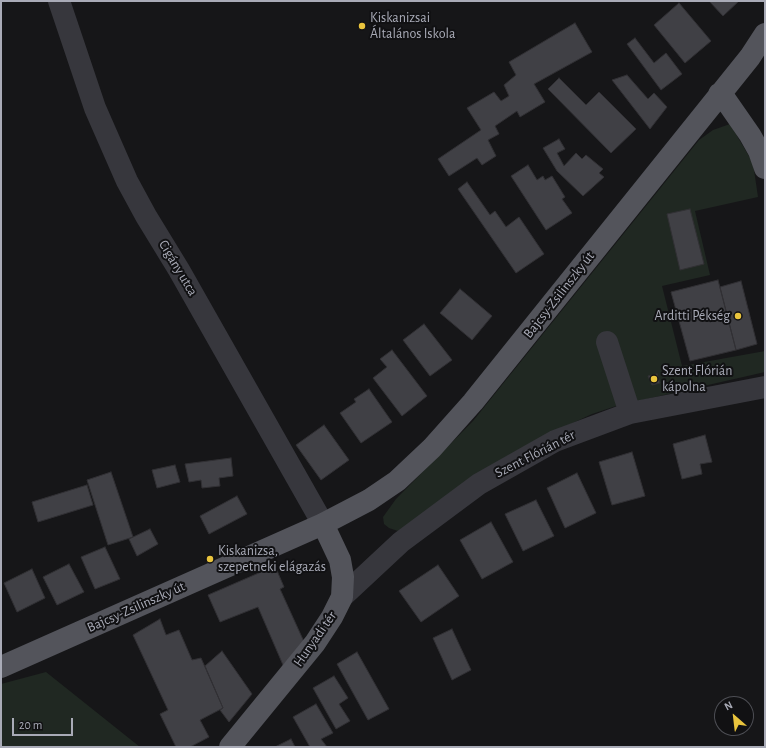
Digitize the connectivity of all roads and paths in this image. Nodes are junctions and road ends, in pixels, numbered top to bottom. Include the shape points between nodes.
1 (59, 1) edge
2 (765, 34) edge
3 (719, 94) junction
4 (765, 168) edge
5 (607, 342) dead end
6 (765, 387) edge
7 (630, 413) junction
8 (323, 524) junction
9 (342, 597) junction
10 (1, 667) edge
11 (230, 747) edge

1 - 8 street, Cigány utca via 95,108 127,181
2 - 3 main road, Bajcsy-Zsilinszky út via 750,57
3 - 4 main road via 750,134
3 - 8 main road, Bajcsy-Zsilinszky út via 473,402 432,448 397,481 369,500
5 - 7 street
6 - 7 street, Szent Flórián tér
7 - 9 street, Szent Flórián tér via 555,441 479,484 401,542
8 - 9 main road, Hunyadi tér via 340,560 343,576
8 - 10 main road, Bajcsy-Zsilinszky út
9 - 11 main road, Hunyadi tér via 315,643

